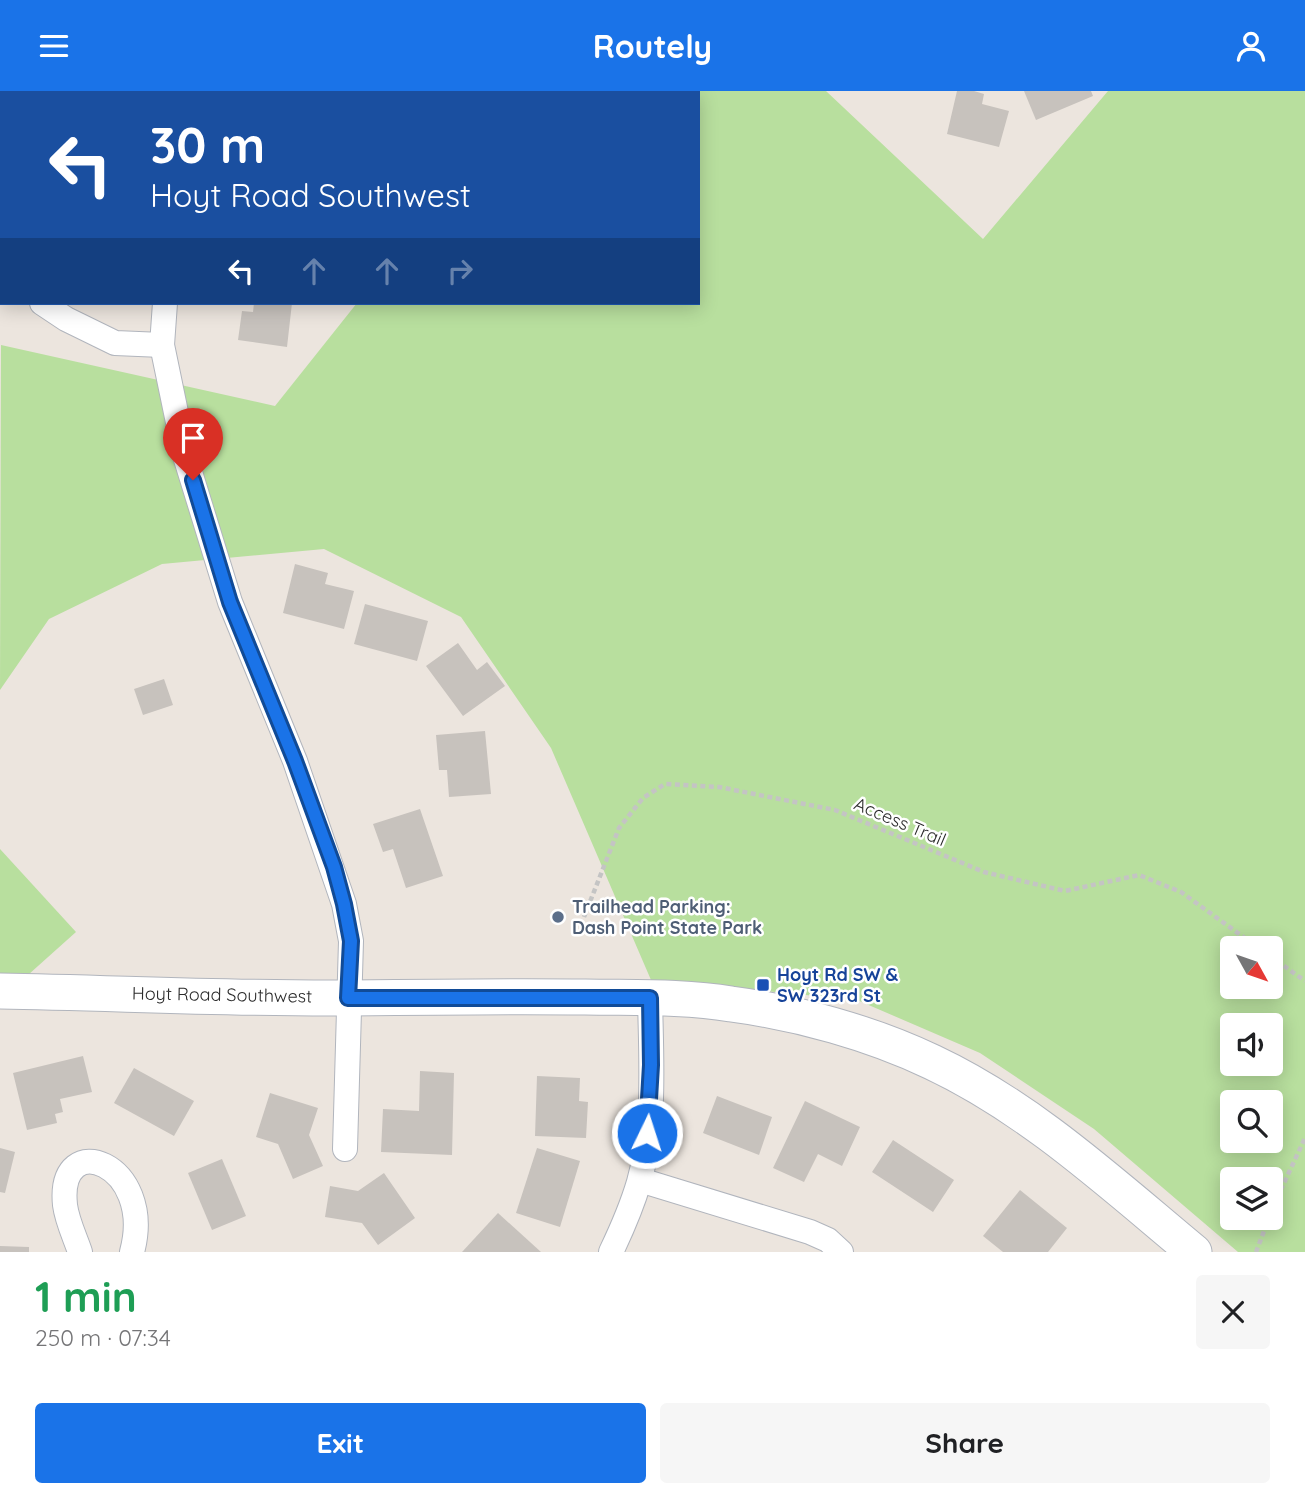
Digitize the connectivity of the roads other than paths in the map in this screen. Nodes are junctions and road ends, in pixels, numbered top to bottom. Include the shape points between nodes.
1 (45, 305) edge
2 (165, 305) edge
3 (162, 345) junction
4 (0, 991) edge
5 (348, 998) junction
6 (650, 998) junction
7 (345, 1149) dead end
8 (640, 1180) junction
9 (80, 1252) edge
10 (132, 1252) edge
11 (611, 1252) edge
12 (841, 1252) edge
13 (1194, 1252) edge

1 - 3 street via 65,320 115,343
2 - 3 street
3 - 5 street via 185,456 230,602 295,761 344,904 351,941
4 - 5 main road, Hoyt Road Southwest
5 - 6 main road, Hoyt Road Southwest
5 - 7 street
6 - 8 street via 651,1065
6 - 13 main road, Hoyt Road Southwest via 731,1003 818,1022 932,1062 1045,1130
8 - 11 street
8 - 12 street via 810,1232
9 - 10 street via 65,1206 65,1190 79,1165 99,1161 111,1168 130,1193 135,1218

